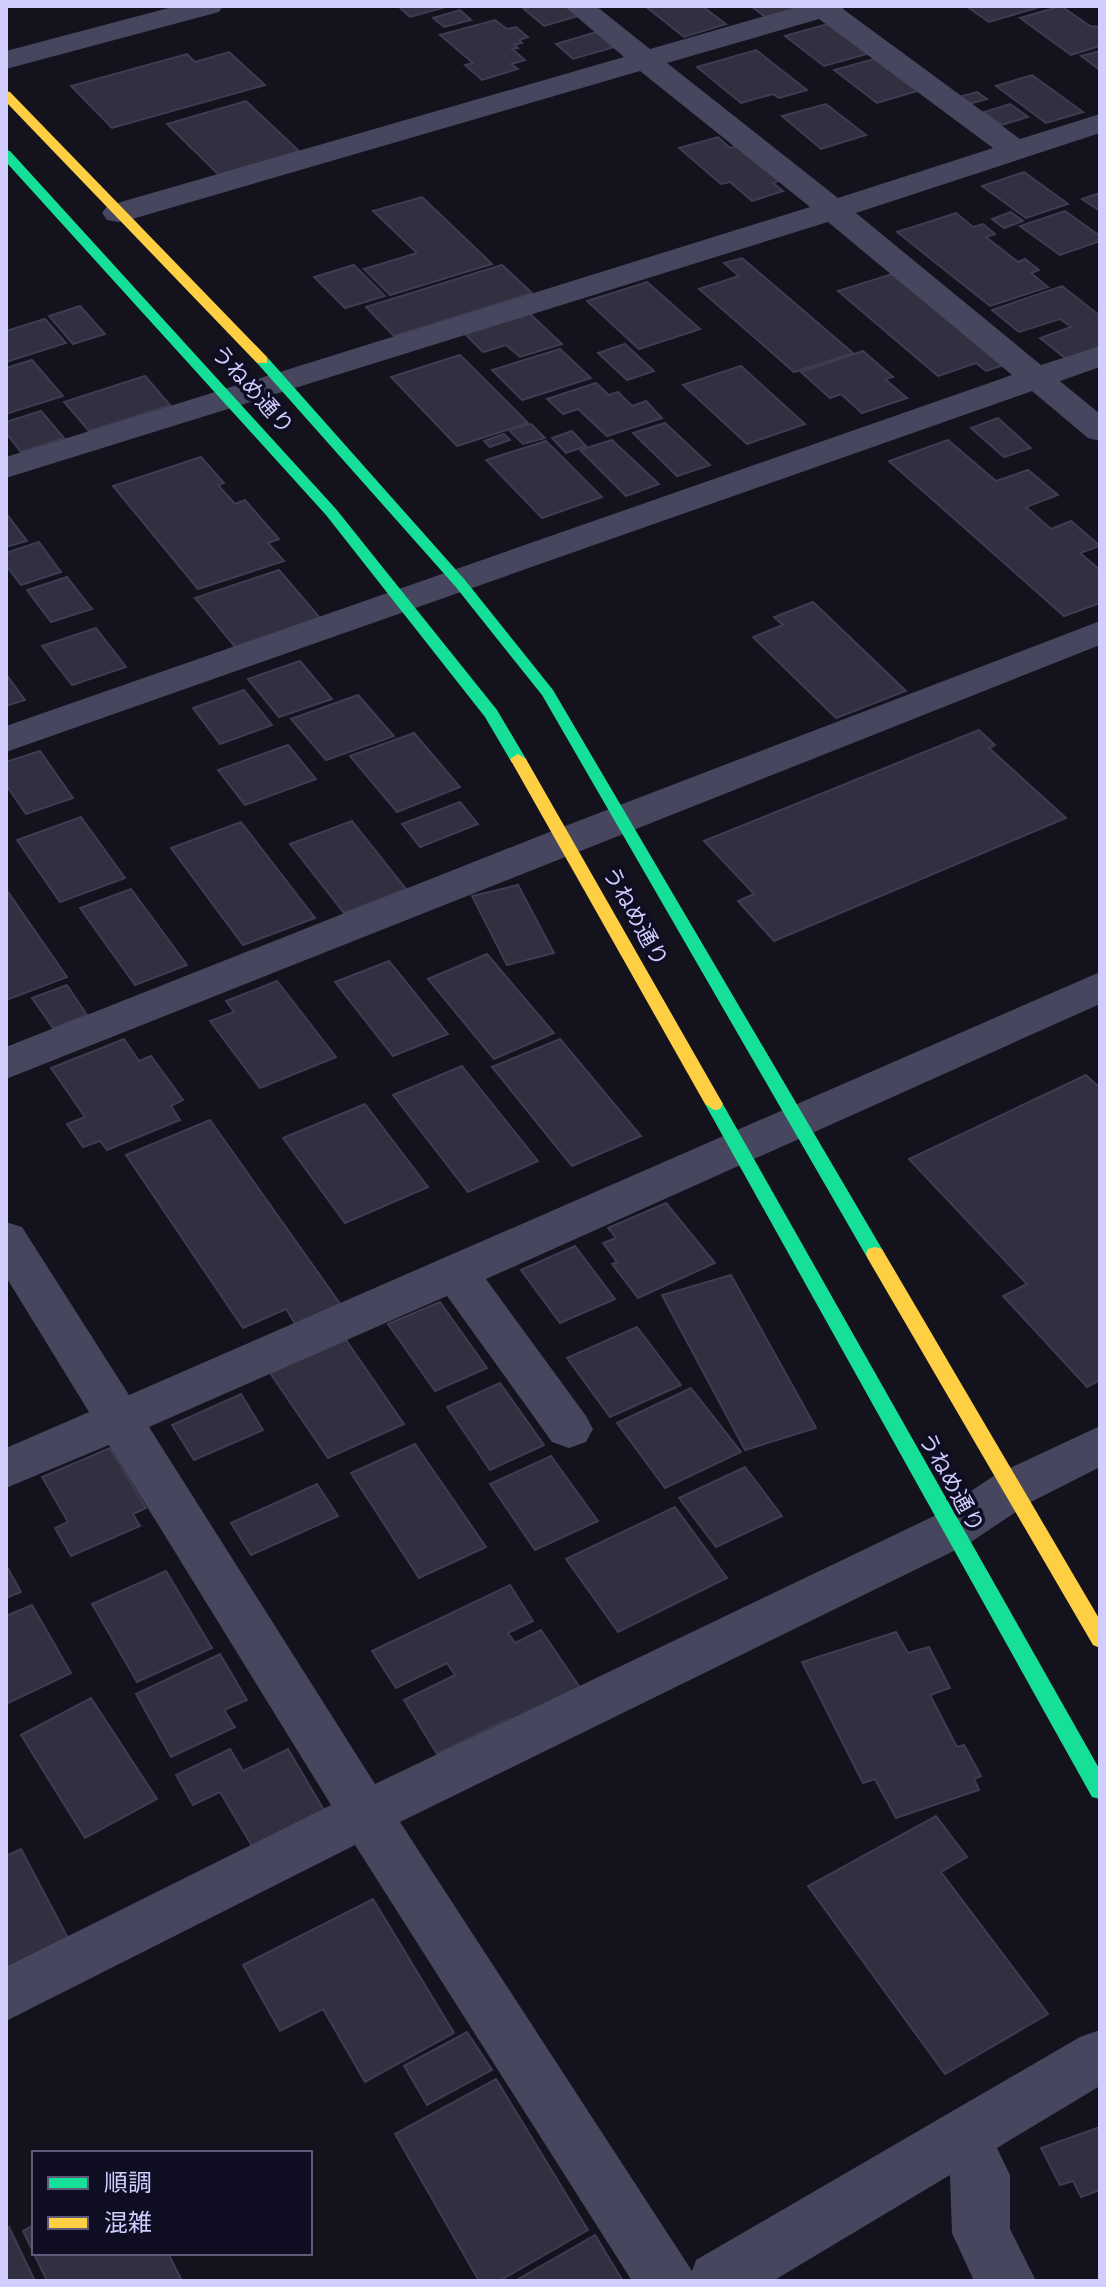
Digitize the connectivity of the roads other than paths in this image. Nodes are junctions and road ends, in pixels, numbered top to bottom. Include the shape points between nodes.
1 (209, 6) edge
2 (578, 6) edge
3 (825, 7) edge
4 (6, 60) edge
5 (647, 60) junction
6 (6, 95) edge
7 (1097, 127) edge
8 (1015, 150) junction
9 (6, 154) edge
10 (833, 210) junction
11 (118, 213) junction
12 (1100, 356) edge
13 (1036, 379) junction
14 (282, 381) junction
15 (229, 397) junction
16 (1100, 431) edge
17 (6, 468) edge
18 (460, 583) junction
19 (404, 601) junction
20 (1100, 632) edge
21 (6, 740) edge
22 (623, 818) junction
23 (566, 840) junction
24 (1100, 987) edge
25 (6, 1064) edge
26 (799, 1121) junction
27 (740, 1149) junction
28 (6, 1239) edge
29 (456, 1273) junction
30 (117, 1420) junction
31 (569, 1429) dead end
32 (1100, 1445) edge
33 (6, 1469) edge
34 (1012, 1489) junction
35 (951, 1530) junction
36 (1100, 1639) edge
37 (1100, 1790) edge
38 (365, 1814) junction
39 (6, 1995) edge
40 (1100, 2056) edge
41 (961, 2138) junction
42 (666, 2281) edge
43 (717, 2281) edge
44 (1006, 2281) edge

1 - 4 street
2 - 5 street
3 - 5 street
3 - 8 street
5 - 10 street
5 - 11 street
6 - 11 street, うねめ通り
7 - 8 street
8 - 10 street
9 - 15 street, うねめ通り
10 - 13 street
10 - 14 street
11 - 14 street, うねめ通り
12 - 13 street
13 - 16 street
13 - 18 street
14 - 15 street
14 - 18 street, うねめ通り
15 - 17 street
15 - 19 street, うねめ通り
18 - 19 street
18 - 22 street, うねめ通り via 548,693
19 - 21 street
19 - 23 street, うねめ通り via 491,714
20 - 22 street
22 - 23 street
22 - 26 street, うねめ通り
23 - 25 street
23 - 27 street, うねめ通り
24 - 26 street
26 - 27 street
26 - 34 street, うねめ通り
27 - 29 street
27 - 35 street, うねめ通り
28 - 30 street
29 - 30 street
29 - 31 street
30 - 33 street
30 - 38 street
32 - 34 street
34 - 35 street
34 - 36 street, うねめ通り
35 - 37 street, うねめ通り
35 - 38 street
38 - 39 street
38 - 42 street
40 - 41 street
41 - 43 street
41 - 44 street via 981,2175 981,2233

